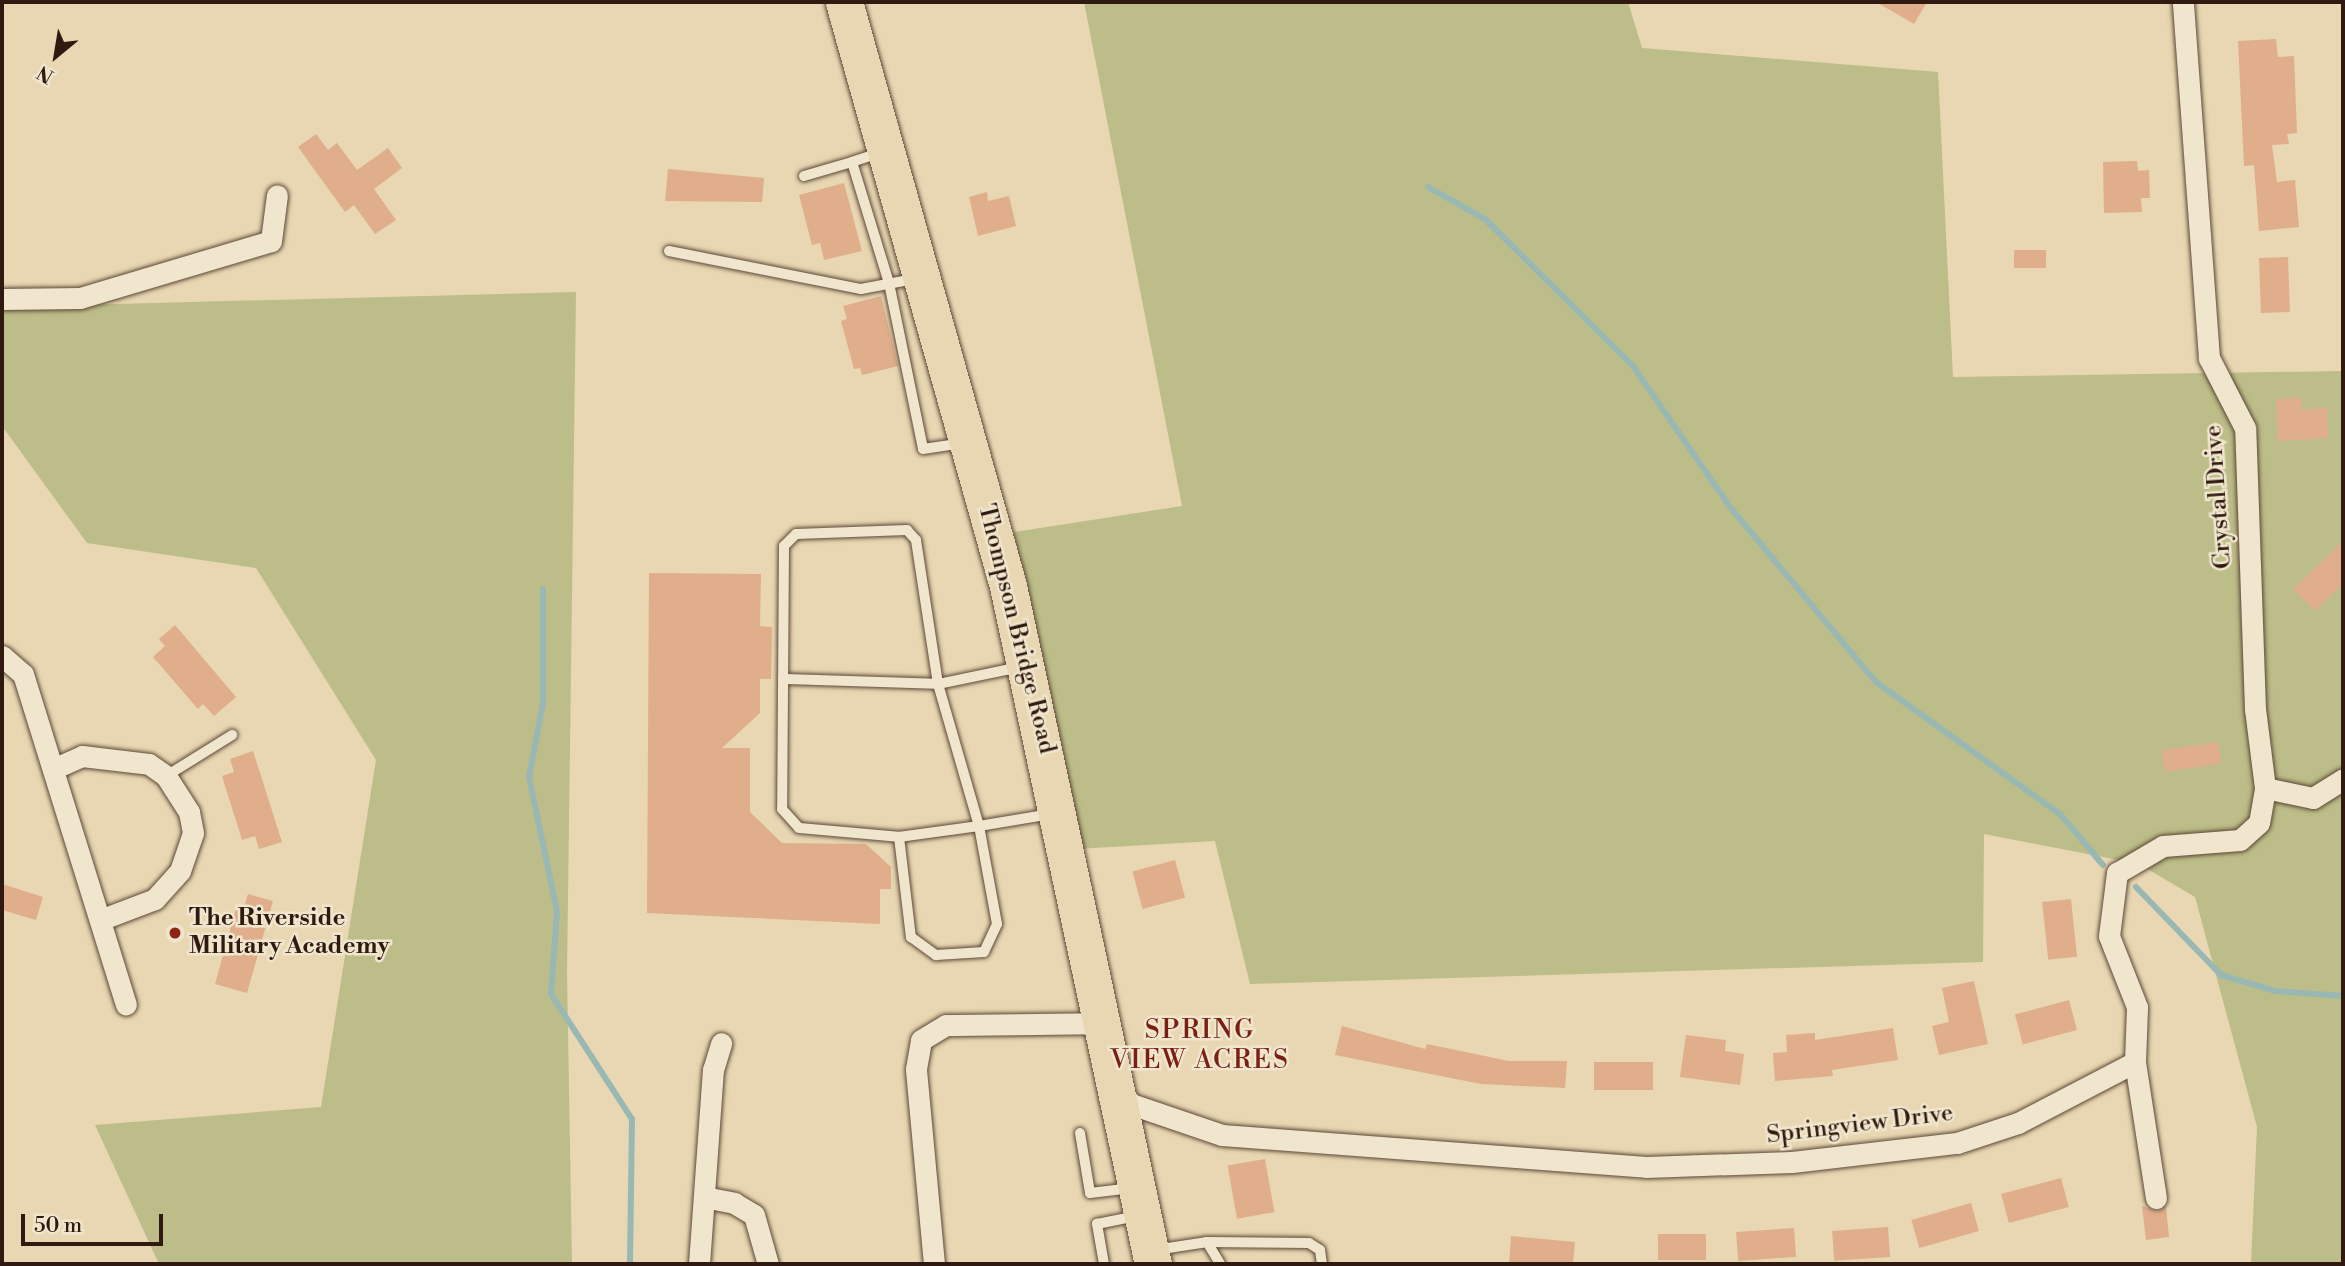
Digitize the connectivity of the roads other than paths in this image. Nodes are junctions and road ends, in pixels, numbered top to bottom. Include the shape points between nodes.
1 (844, 2) edge
2 (2183, 2) edge
3 (887, 150) junction
4 (852, 162) junction
5 (804, 176) dead end
6 (278, 195) dead end
7 (669, 251) dead end
8 (907, 280) junction
9 (2, 299) edge
10 (2, 656) edge
11 (1026, 665) junction
12 (783, 679) junction
13 (938, 684) junction
14 (232, 735) dead end
15 (53, 769) junction
16 (166, 776) junction
17 (2343, 779) edge
18 (2265, 788) junction
19 (1059, 813) junction
20 (979, 826) junction
21 (899, 837) junction
22 (100, 920) junction
23 (126, 1003) dead end
24 (1104, 1023) junction
25 (721, 1043) dead end
26 (2135, 1062) junction
27 (1117, 1086) junction
28 (1080, 1133) dead end
29 (704, 1197) junction
30 (2156, 1198) dead end
31 (1141, 1201) junction
32 (1207, 1242) junction
33 (1152, 1258) edge
34 (699, 1264) edge
35 (768, 1264) edge
36 (934, 1264) edge
37 (1104, 1264) edge
38 (1220, 1264) edge
39 (1322, 1264) edge

1 - 3 highway, Thompson Bridge Road
2 - 18 street, Crystal Drive via 2209,358 2245,428 2255,709
3 - 4 lane
3 - 8 highway, Thompson Bridge Road
4 - 5 lane
4 - 8 lane
6 - 9 street via 271,242 80,298
7 - 8 lane via 861,289
8 - 11 highway, Thompson Bridge Road via 969,442
10 - 15 street via 23,674
11 - 13 lane
11 - 19 highway, Thompson Bridge Road
12 - 13 lane
12 - 13 lane via 784,546 796,534 907,530 916,540
12 - 21 lane via 782,809 799,828
13 - 20 lane
14 - 16 lane
15 - 16 street via 82,756 125,757
15 - 22 street
16 - 22 street via 189,812 193,832 180,871 155,899
17 - 18 street via 2313,798
18 - 26 street via 2259,822 2239,840 2163,846 2117,873 2109,936 2137,1007
19 - 20 lane
19 - 24 highway, Thompson Bridge Road
20 - 21 lane
20 - 21 lane via 997,924 984,952 936,955 911,937
22 - 23 street
24 - 27 highway, Thompson Bridge Road
24 - 36 street via 946,1025 921,1040 916,1069
25 - 29 street via 713,1070
26 - 27 street, Springview Drive via 2018,1123 1957,1143 1792,1162 1646,1167 1222,1135 1131,1104
26 - 30 street
27 - 31 highway, Thompson Bridge Road
28 - 31 lane via 1090,1193
29 - 34 street
29 - 35 street via 734,1203 754,1215
31 - 33 highway, Thompson Bridge Road
31 - 37 lane via 1097,1224
32 - 33 lane
32 - 38 lane
32 - 39 lane via 1309,1243 1320,1250

